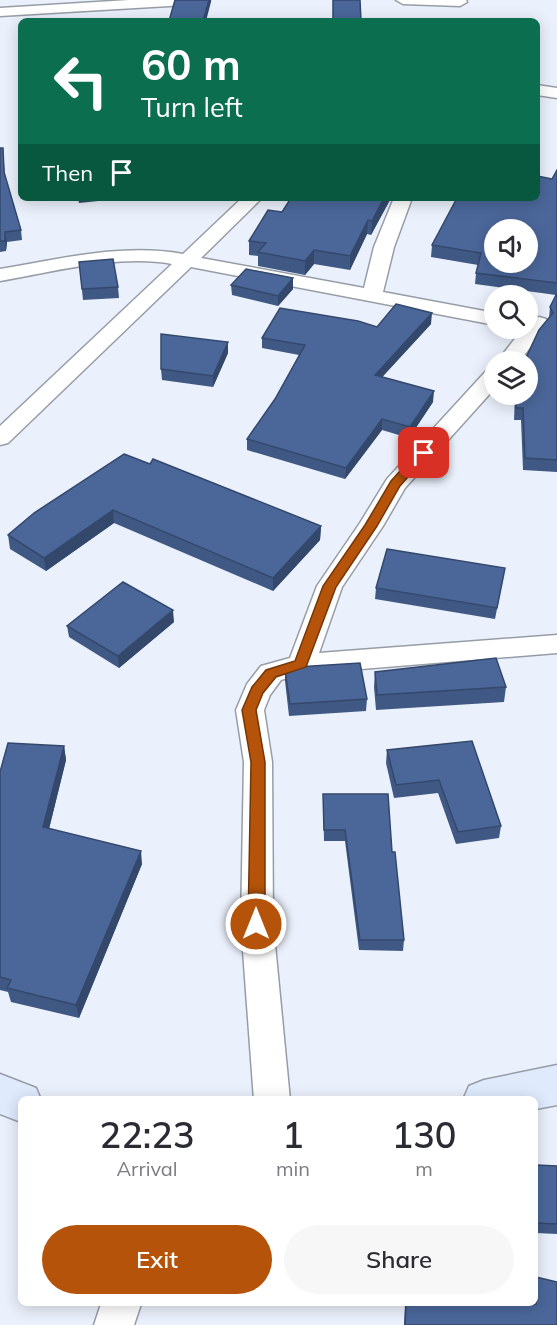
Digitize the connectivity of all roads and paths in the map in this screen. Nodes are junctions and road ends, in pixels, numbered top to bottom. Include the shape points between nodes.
1 (203, 0) edge
2 (403, 0) edge
3 (460, 1) edge
4 (0, 12) edge
5 (449, 18) edge
6 (540, 90) edge
7 (557, 93) edge
8 (250, 201) edge
9 (402, 201) edge
10 (187, 260) junction
11 (0, 275) edge
12 (372, 297) junction
13 (484, 317) edge
14 (541, 323) edge
15 (517, 351) edge
16 (484, 387) edge
17 (0, 438) edge
18 (557, 644) edge
19 (301, 664) junction
20 (557, 1085) edge
21 (0, 1094) edge
22 (272, 1096) edge
23 (503, 1096) edge
24 (18, 1101) edge
25 (120, 1306) edge
26 (114, 1325) edge

1 - 4 street
2 - 3 street
3 - 5 street
6 - 7 street
8 - 10 street
9 - 12 street via 384,247
10 - 11 street via 156,255 119,256
10 - 12 street
10 - 17 street
12 - 13 street
14 - 15 street
16 - 19 street via 395,484 330,586
18 - 19 street
19 - 22 street via 271,673 249,710 258,762 256,924
20 - 23 street
21 - 24 street
25 - 26 street

